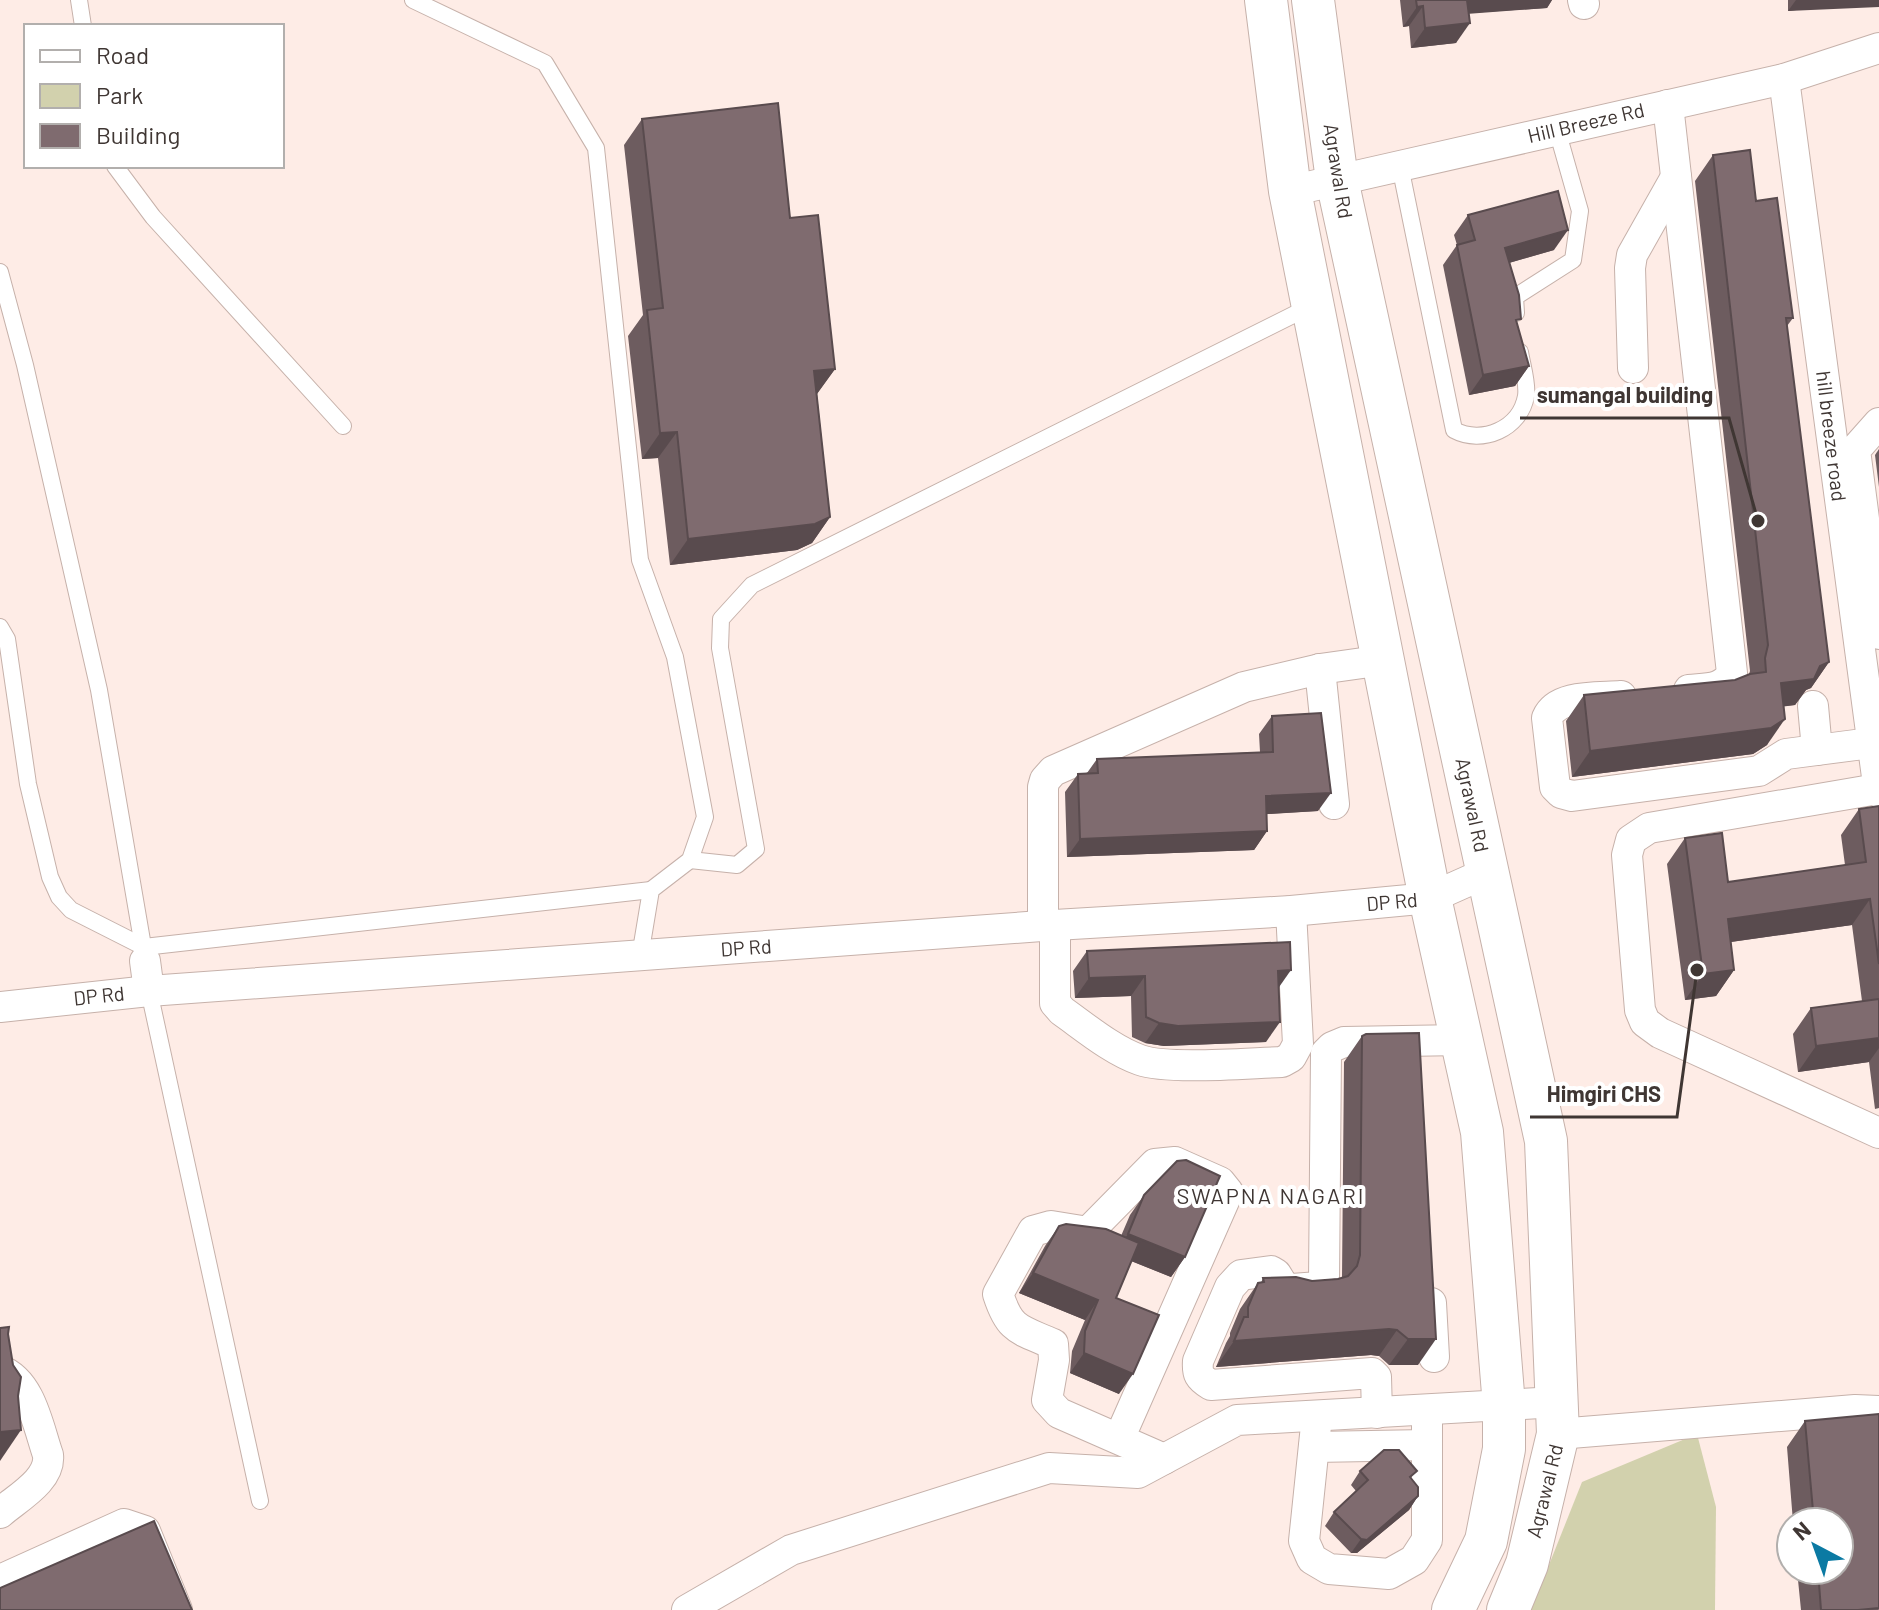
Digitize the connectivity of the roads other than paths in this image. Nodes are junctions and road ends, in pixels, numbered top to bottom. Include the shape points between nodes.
1 (79, 0) edge
2 (413, 0) edge
3 (1266, 0) edge
4 (1313, 0) edge
5 (83, 24) edge
6 (1879, 48) edge
7 (1784, 79) junction
8 (1668, 105) junction
9 (1557, 130) junction
10 (1400, 166) junction
11 (116, 168) edge
12 (1676, 177) junction
13 (1337, 180) junction
14 (1290, 191) junction
15 (0, 272) edge
16 (1313, 305) junction
17 (1633, 368) dead end
18 (1879, 423) edge
19 (343, 426) dead end
20 (1864, 552) edge
21 (0, 627) edge
22 (1879, 634) edge
23 (1384, 660) junction
24 (1320, 669) junction
25 (1813, 706) edge
26 (1871, 743) junction
27 (1817, 750) junction
28 (1878, 790) edge
29 (1334, 804) edge
30 (690, 860) junction
31 (1486, 873) junction
32 (651, 890) junction
33 (1430, 898) junction
34 (1291, 911) junction
35 (1049, 926) junction
36 (145, 954) junction
37 (640, 956) junction
38 (149, 991) junction
39 (0, 1007) edge
40 (1462, 1040) junction
41 (1418, 1041) junction
42 (1420, 1073) edge
43 (1879, 1133) edge
44 (1430, 1278) edge
45 (1434, 1357) edge
46 (0, 1370) edge
47 (1504, 1406) junction
48 (1427, 1411) junction
49 (1879, 1411) edge
50 (1377, 1413) junction
51 (1317, 1416) junction
52 (1558, 1418) junction
53 (1119, 1439) junction
54 (1427, 1445) junction
55 (1314, 1447) junction
56 (1164, 1459) junction
57 (260, 1501) dead end
58 (0, 1513) edge
59 (0, 1580) edge
60 (177, 1610) edge
61 (687, 1610) edge
62 (1453, 1610) edge
63 (1508, 1610) edge

1 - 5 lane
2 - 30 lane via 545,63 596,148 640,560 675,657 705,817
3 - 14 street
4 - 13 street, Agrawal Rd
6 - 7 street, Hill Breeze Rd
7 - 8 street, Hill Breeze Rd
7 - 20 street, hill breeze road
8 - 9 street, Hill Breeze Rd
8 - 12 street
9 - 10 street, Hill Breeze Rd
9 - 10 lane via 1580,211 1573,260 1515,297 1527,394 1518,417 1495,434 1468,438 1454,430
10 - 13 street, Hill Breeze Rd
11 - 19 lane via 153,217
12 - 17 street via 1632,255
12 - 27 street via 1732,673 1715,688 1557,704 1547,718 1555,787 1572,796 1759,771 1786,754
13 - 14 street, Hill Breeze Rd
13 - 31 street, Agrawal Rd
14 - 16 street
15 - 36 lane via 99,690
16 - 23 street
16 - 30 lane via 752,585 721,619 720,648 756,849 737,865
18 - 20 street via 1855,450
20 - 22 street
20 - 26 street, hill breeze road
21 - 36 lane via 7,639 28,784 50,877 71,910
23 - 24 street
23 - 33 street
24 - 29 street
24 - 35 street via 1244,687 1053,771 1043,787
25 - 27 street
26 - 27 street
26 - 28 street, hill breeze road
28 - 43 street via 1649,828 1631,840 1627,855 1645,1022
30 - 32 lane
31 - 33 street, DP Rd
31 - 52 street, Agrawal Rd via 1546,1141
32 - 36 lane
32 - 37 lane
33 - 34 street, DP Rd
33 - 40 street
34 - 35 street, DP Rd
34 - 35 street via 1298,1044 1282,1062 1166,1064 1142,1061 1121,1050 1055,1003
35 - 37 street, DP Rd
36 - 38 street
37 - 38 street, DP Rd
38 - 39 street, DP Rd
38 - 57 lane
40 - 41 street
40 - 47 street via 1482,1132
41 - 42 street
41 - 50 street via 1344,1042 1326,1053 1324,1281 1319,1287 1292,1289 1271,1271 1241,1275 1230,1287 1198,1361 1197,1373 1211,1385 1372,1373
44 - 45 street
46 - 58 street via 23,1387 50,1466
47 - 48 street
47 - 52 street
47 - 62 street via 1504,1449 1486,1541
48 - 50 street
48 - 54 street
49 - 52 street
50 - 51 street
51 - 55 street
51 - 56 street via 1237,1420
52 - 63 street, Agrawal Rd via 1527,1564
53 - 53 street via 1059,1413 1047,1400 1053,1344 1013,1326 998,1294 1033,1231 1051,1226 1088,1232 1155,1164 1175,1162 1220,1182 1228,1192
53 - 56 street
54 - 55 street
54 - 55 street via 1427,1540 1414,1560 1389,1574 1329,1569 1312,1559 1304,1541
56 - 61 street via 1138,1473 1049,1468 791,1550
59 - 60 street via 124,1524 145,1531

